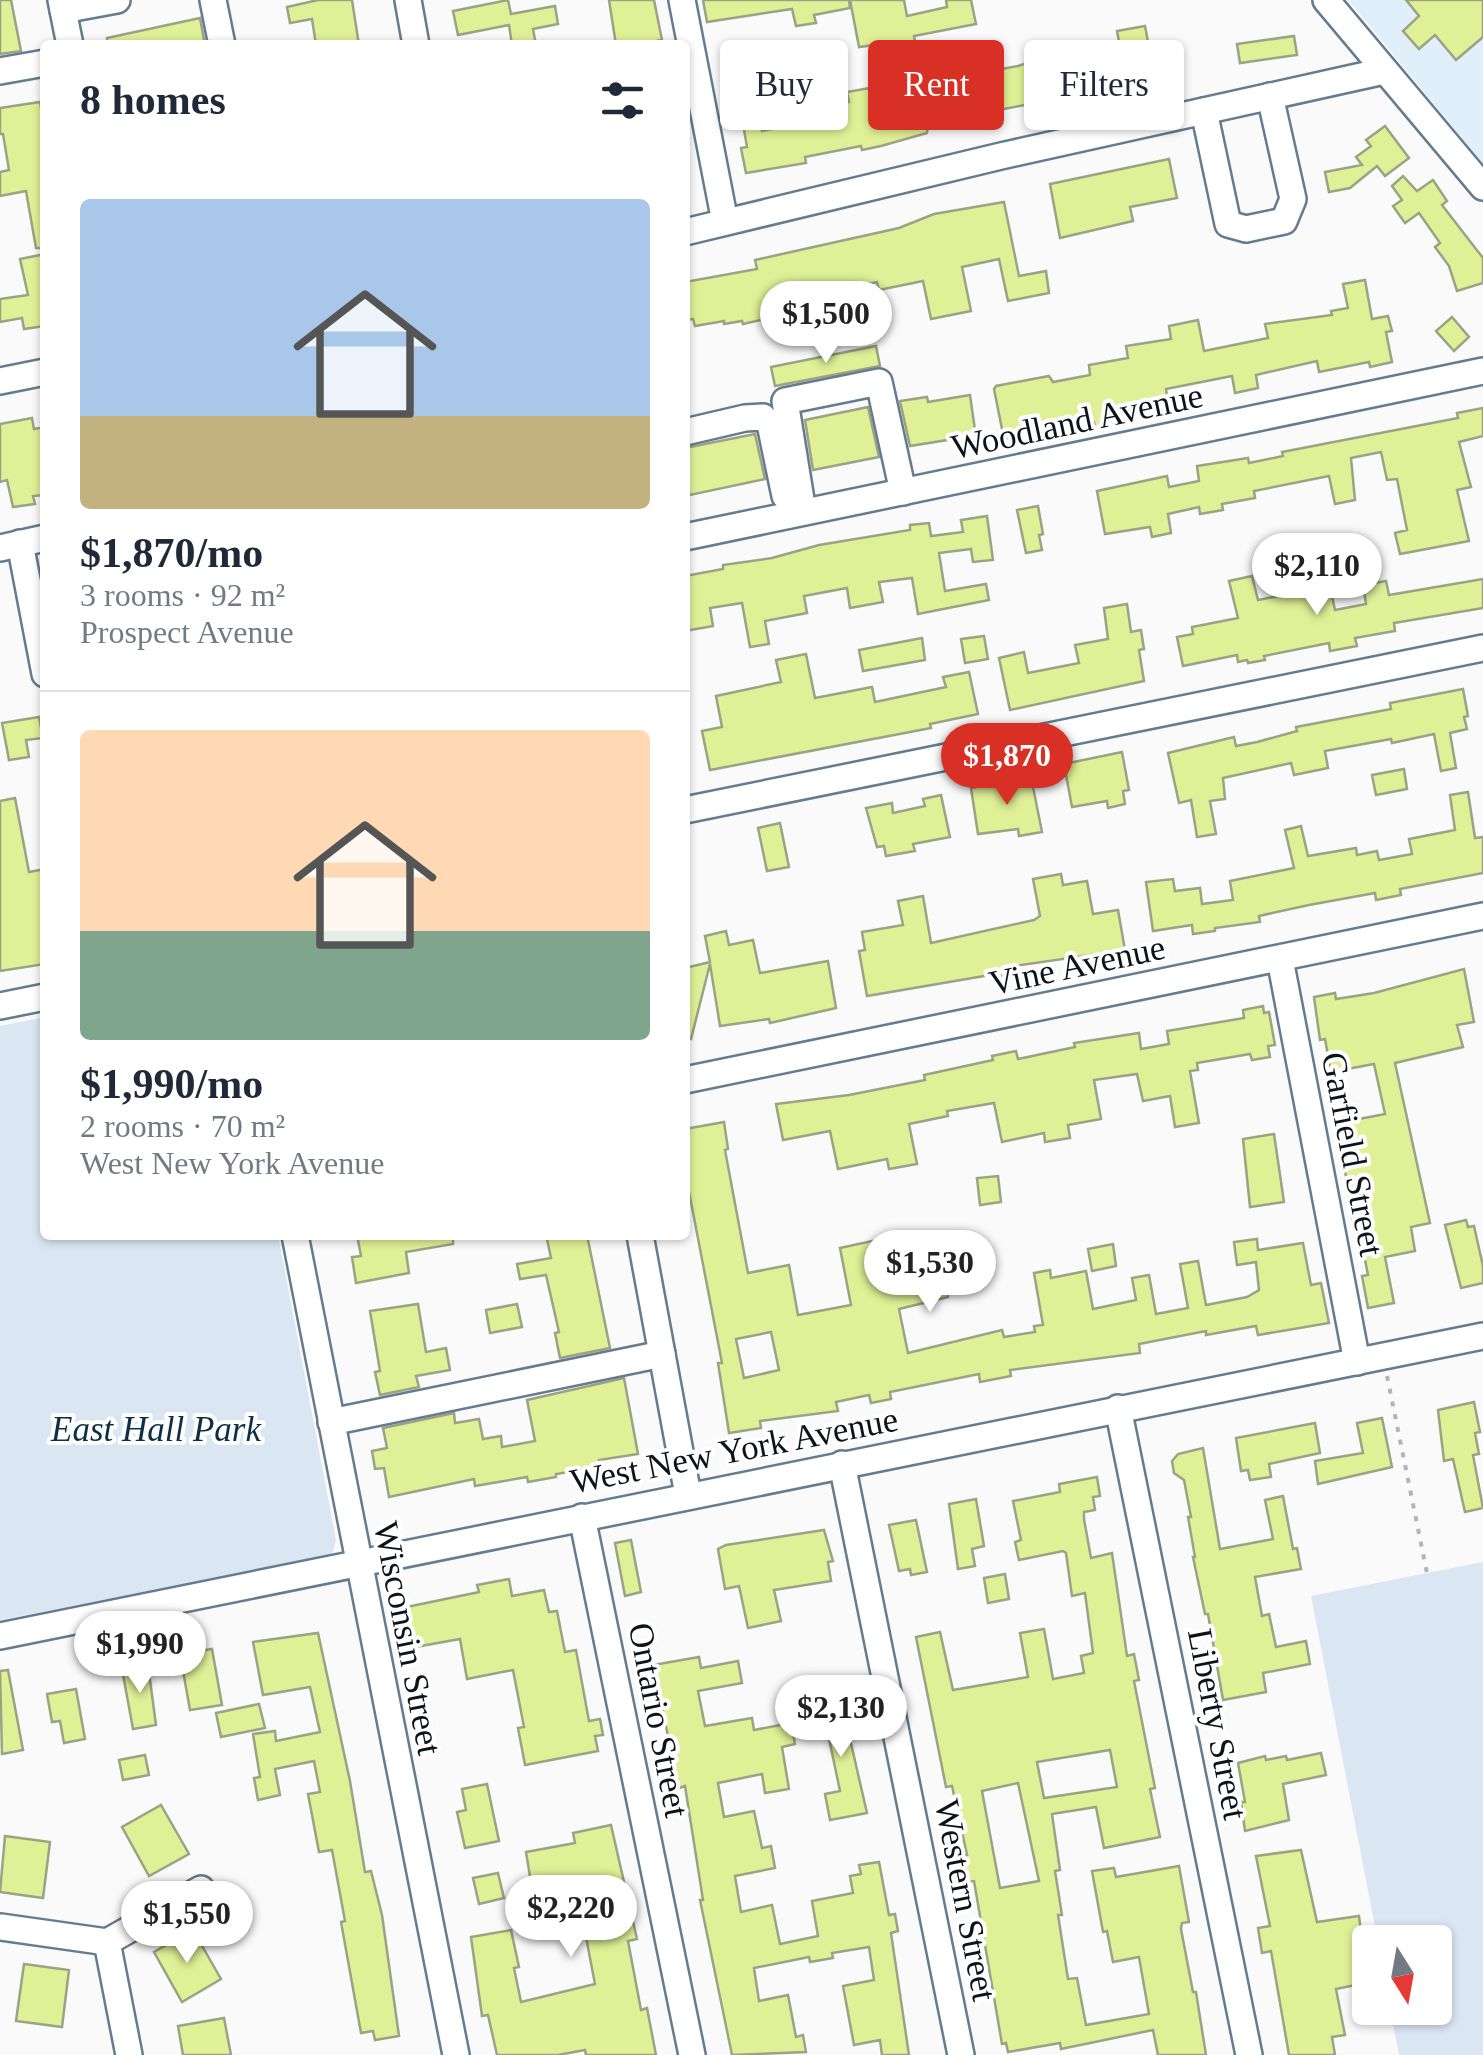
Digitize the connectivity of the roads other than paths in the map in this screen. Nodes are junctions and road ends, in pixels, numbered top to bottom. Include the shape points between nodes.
1 (117, 0) edge
2 (213, 0) edge
3 (408, 0) edge
4 (682, 0) edge
5 (1326, 0) edge
6 (62, 5) edge
7 (69, 40) edge
8 (221, 40) edge
9 (415, 40) edge
10 (690, 40) edge
11 (690, 41) edge
12 (40, 64) edge
13 (0, 71) edge
14 (1384, 71) junction
15 (1270, 96) junction
16 (1204, 111) junction
17 (1483, 188) edge
18 (725, 222) junction
19 (690, 231) edge
20 (1483, 371) edge
21 (40, 373) edge
22 (0, 381) edge
23 (690, 431) edge
24 (903, 492) junction
25 (796, 514) junction
26 (690, 536) edge
27 (22, 543) edge
28 (40, 646) edge
29 (1483, 648) edge
30 (690, 809) edge
31 (1483, 916) edge
32 (1280, 959) junction
33 (40, 998) edge
34 (0, 1006) edge
35 (690, 1079) edge
36 (296, 1240) edge
37 (641, 1240) edge
38 (1483, 1336) edge
39 (662, 1354) junction
40 (1357, 1362) junction
41 (1118, 1408) junction
42 (330, 1422) junction
43 (842, 1464) junction
44 (688, 1495) junction
45 (582, 1516) junction
46 (357, 1562) junction
47 (0, 1636) edge
48 (201, 1889) dead end
49 (2, 1927) edge
50 (107, 1942) junction
51 (129, 2055) edge
52 (456, 2055) edge
53 (692, 2055) edge
54 (961, 2055) edge
55 (1249, 2055) edge

1 - 6 street
2 - 8 street
3 - 9 street
4 - 10 street
5 - 14 street
6 - 7 street
11 - 18 street
12 - 13 street
14 - 15 street
14 - 17 street
15 - 16 street
15 - 16 street via 1293,198 1284,220 1246,228 1228,224
16 - 18 street
18 - 19 street
20 - 24 street, Woodland Avenue
21 - 22 street
23 - 25 street via 763,417
24 - 25 street, Woodland Avenue
24 - 25 street via 879,382 786,401
25 - 26 street, Woodland Avenue
27 - 28 street
29 - 30 street
31 - 32 street, Vine Avenue
32 - 35 street, Vine Avenue
32 - 40 street, Garfield Street
33 - 34 street
36 - 42 street, Wisconsin Street
37 - 39 street
38 - 40 street, West New York Avenue
39 - 42 street
39 - 44 street
40 - 41 street, West New York Avenue
41 - 43 street, West New York Avenue
41 - 55 street, Liberty Street
42 - 46 street, Wisconsin Street
43 - 44 street, West New York Avenue
43 - 54 street, Western Street
44 - 45 street, West New York Avenue
45 - 46 street, West New York Avenue
45 - 53 street, Ontario Street
46 - 47 street, West New York Avenue
46 - 52 street, Wisconsin Street
48 - 50 street
49 - 50 street
50 - 51 street

